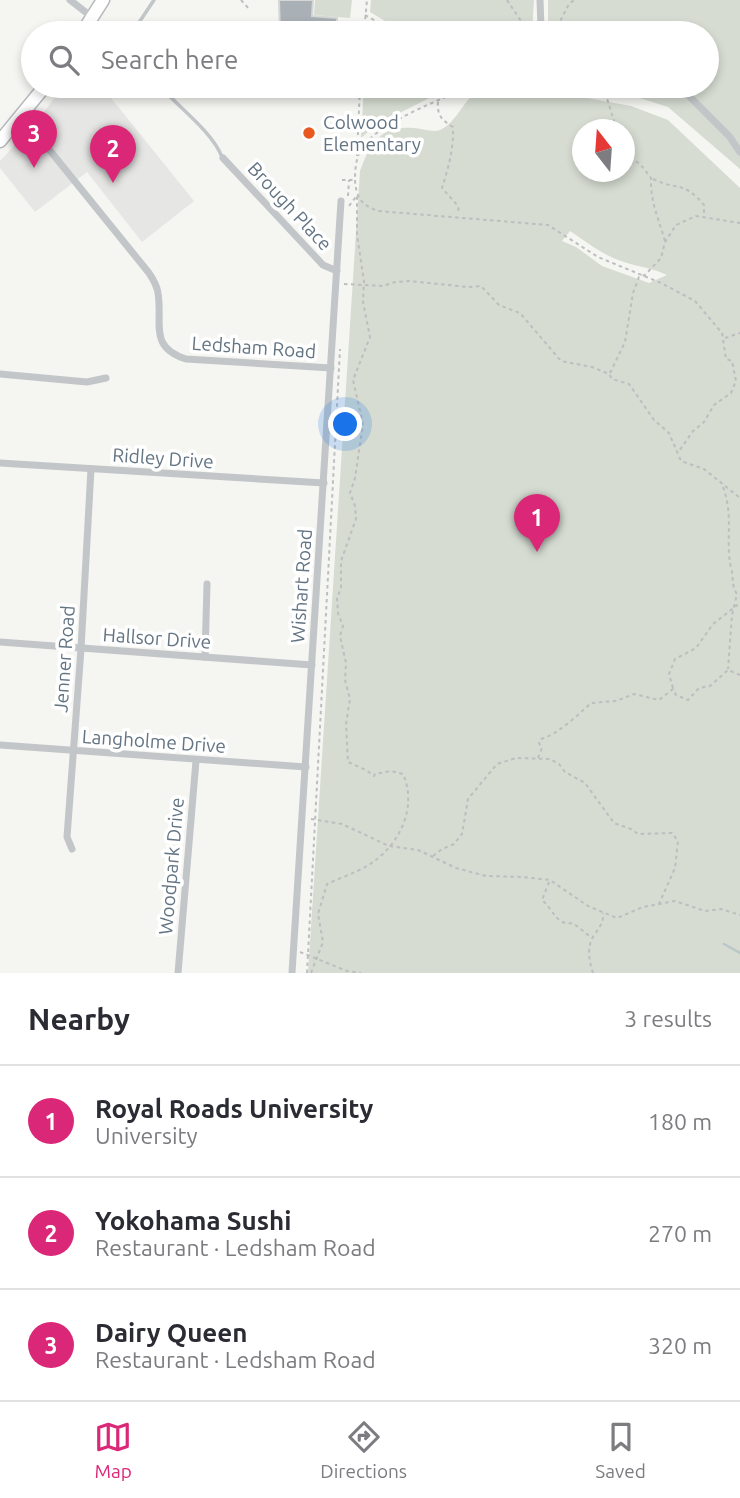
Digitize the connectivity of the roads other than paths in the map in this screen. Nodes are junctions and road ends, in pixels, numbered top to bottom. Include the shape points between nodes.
1 (70, 0) edge
2 (103, 0) edge
3 (154, 0) edge
4 (540, 0) edge
5 (92, 17) junction
6 (90, 21) edge
7 (140, 21) edge
8 (541, 21) edge
9 (36, 98) edge
10 (171, 98) edge
11 (691, 98) edge
12 (22, 116) junction
13 (1, 138) edge
14 (740, 152) edge
15 (223, 159) joint
16 (344, 204) road end
17 (337, 271) junction
18 (331, 368) junction
19 (0, 374) edge
20 (106, 378) dead end
21 (0, 463) edge
22 (91, 469) junction
23 (324, 484) junction
24 (207, 584) dead end
25 (0, 642) edge
26 (81, 649) junction
27 (205, 657) junction
28 (312, 665) junction
29 (0, 745) edge
30 (74, 751) junction
31 (196, 761) junction
32 (306, 767) junction
33 (72, 849) dead end
34 (178, 973) edge
35 (292, 973) edge

1 - 5 street
2 - 5 main road
3 - 7 lane
4 - 8 street
5 - 6 main road
9 - 12 main road
10 - 15 lane via 220,150
11 - 14 street
12 - 13 main road
12 - 18 street, Ledsham Road via 149,273 159,295 159,332 167,350 186,359
15 - 17 street, Brough Place via 323,265
16 - 17 street, Wishart Road
17 - 18 street, Wishart Road
18 - 23 street, Wishart Road
19 - 20 street via 87,382
21 - 22 street, Ridley Drive
22 - 23 street, Ridley Drive
22 - 26 street, Jenner Road
23 - 28 street, Wishart Road
24 - 27 street
25 - 26 street, Hallsor Drive
26 - 27 street, Hallsor Drive
26 - 30 street, Jenner Road
27 - 28 street, Hallsor Drive
28 - 32 street, Wishart Road
29 - 30 street, Langholme Drive
30 - 31 street, Langholme Drive
30 - 33 street, Jenner Road via 67,837
31 - 32 street, Langholme Drive
31 - 34 street, Woodpark Drive
32 - 35 street, Wishart Road

